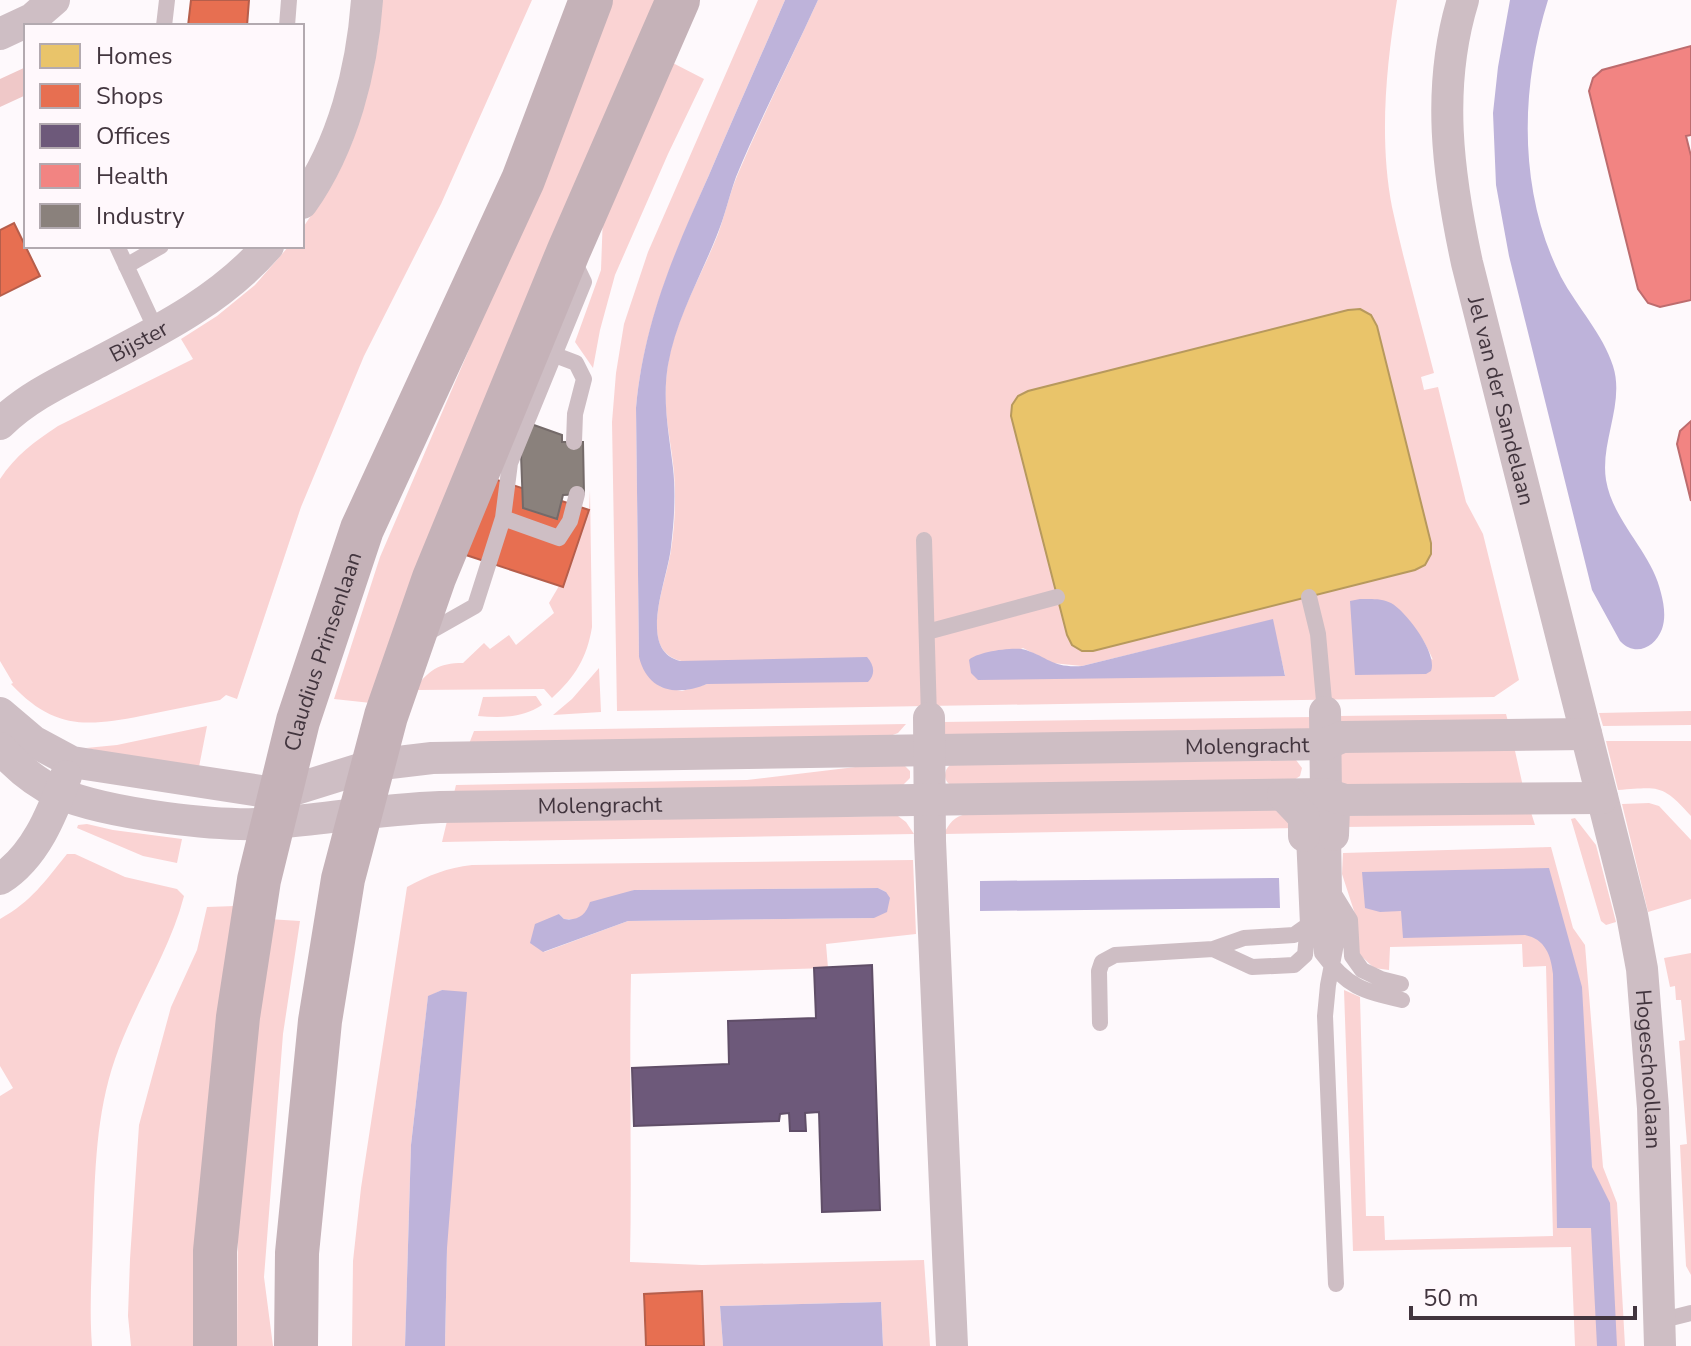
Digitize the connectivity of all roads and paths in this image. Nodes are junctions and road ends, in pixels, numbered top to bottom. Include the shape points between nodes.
1 (54, 0) edge
2 (167, 0) edge
3 (289, 0) edge
4 (367, 0) edge
5 (591, 0) edge
6 (678, 0) edge
7 (1463, 0) edge
8 (164, 24) edge
9 (287, 24) edge
10 (0, 34) edge
11 (304, 200) edge
12 (118, 248) edge
13 (158, 248) edge
14 (266, 248) edge
15 (569, 250) junction
16 (126, 266) junction
17 (157, 332) junction
18 (555, 355) junction
19 (0, 424) edge
20 (574, 442) dead end
21 (577, 494) dead end
22 (503, 518) junction
23 (924, 540) dead end
24 (1057, 597) dead end
25 (1309, 597) dead end
26 (927, 632) junction
27 (414, 641) junction
28 (1325, 712) joint
29 (0, 713) edge
30 (929, 718) joint
31 (1586, 734) junction
32 (1326, 744) junction
33 (0, 748) edge
34 (930, 750) junction
35 (72, 762) junction
36 (373, 765) junction
37 (60, 793) junction
38 (1602, 798) junction
39 (930, 799) junction
40 (276, 809) junction
41 (360, 812) junction
42 (1327, 818) junction
43 (0, 879) edge
44 (1334, 894) junction
45 (1308, 925) junction
46 (1213, 949) junction
47 (1332, 966) junction
48 (1100, 1023) dead end
49 (1336, 1284) dead end
50 (1691, 1313) edge
51 (1660, 1333) edge
52 (215, 1346) edge
53 (296, 1346) edge
54 (952, 1346) edge

1 - 10 street via 32,19
2 - 8 lane
3 - 9 lane
4 - 11 street via 354,83 338,134
5 - 40 main road, Claudius Prinsenlaan via 523,180 362,529 298,721
6 - 15 main road
7 - 31 street, Jel van der Sandelaan via 1447,105 1454,203
12 - 16 lane
13 - 16 lane
14 - 17 street, Bijster via 215,295
15 - 18 lane via 584,282
15 - 27 main road via 434,578
16 - 17 lane
17 - 19 street, Bijster via 42,392
18 - 20 lane via 576,363 584,379
18 - 22 lane via 510,463
21 - 22 lane via 559,538
22 - 27 lane via 475,606
23 - 26 lane
24 - 26 lane
25 - 28 lane, Molengracht
26 - 30 lane
27 - 36 main road
28 - 32 street, Molengracht
29 - 35 street via 33,741
30 - 34 street
31 - 32 street, Molengracht via 1342,737
31 - 38 street, Jel van der Sandelaan
32 - 34 street, Molengracht
32 - 42 street, Molengracht
33 - 37 street via 25,772
34 - 36 street, Molengracht via 443,757
34 - 39 street
35 - 37 street
35 - 40 street
36 - 40 street, Molengracht
36 - 41 main road
37 - 40 street via 93,804 218,823
37 - 43 street via 41,833 14,870
38 - 42 street, Molengracht
38 - 51 street, Hogeschoollaan via 1642,969 1653,1108
39 - 41 street, Molengracht
39 - 42 street, Molengracht via 1283,795
39 - 54 street
40 - 41 street, Molengracht
40 - 52 main road, Claudius Prinsenlaan via 238,1017 215,1251
41 - 53 main road via 343,879 320,1021 297,1253
42 - 44 lane
42 - 45 lane
42 - 47 lane via 1322,953
44 - 47 lane
44 - 47 lane via 1350,920 1352,956 1362,970 1401,992 1361,990
45 - 46 lane via 1294,935 1244,938
45 - 46 lane via 1305,955 1294,965 1252,967
46 - 48 lane via 1115,955 1102,962
47 - 49 lane via 1325,1016
50 - 51 lane

